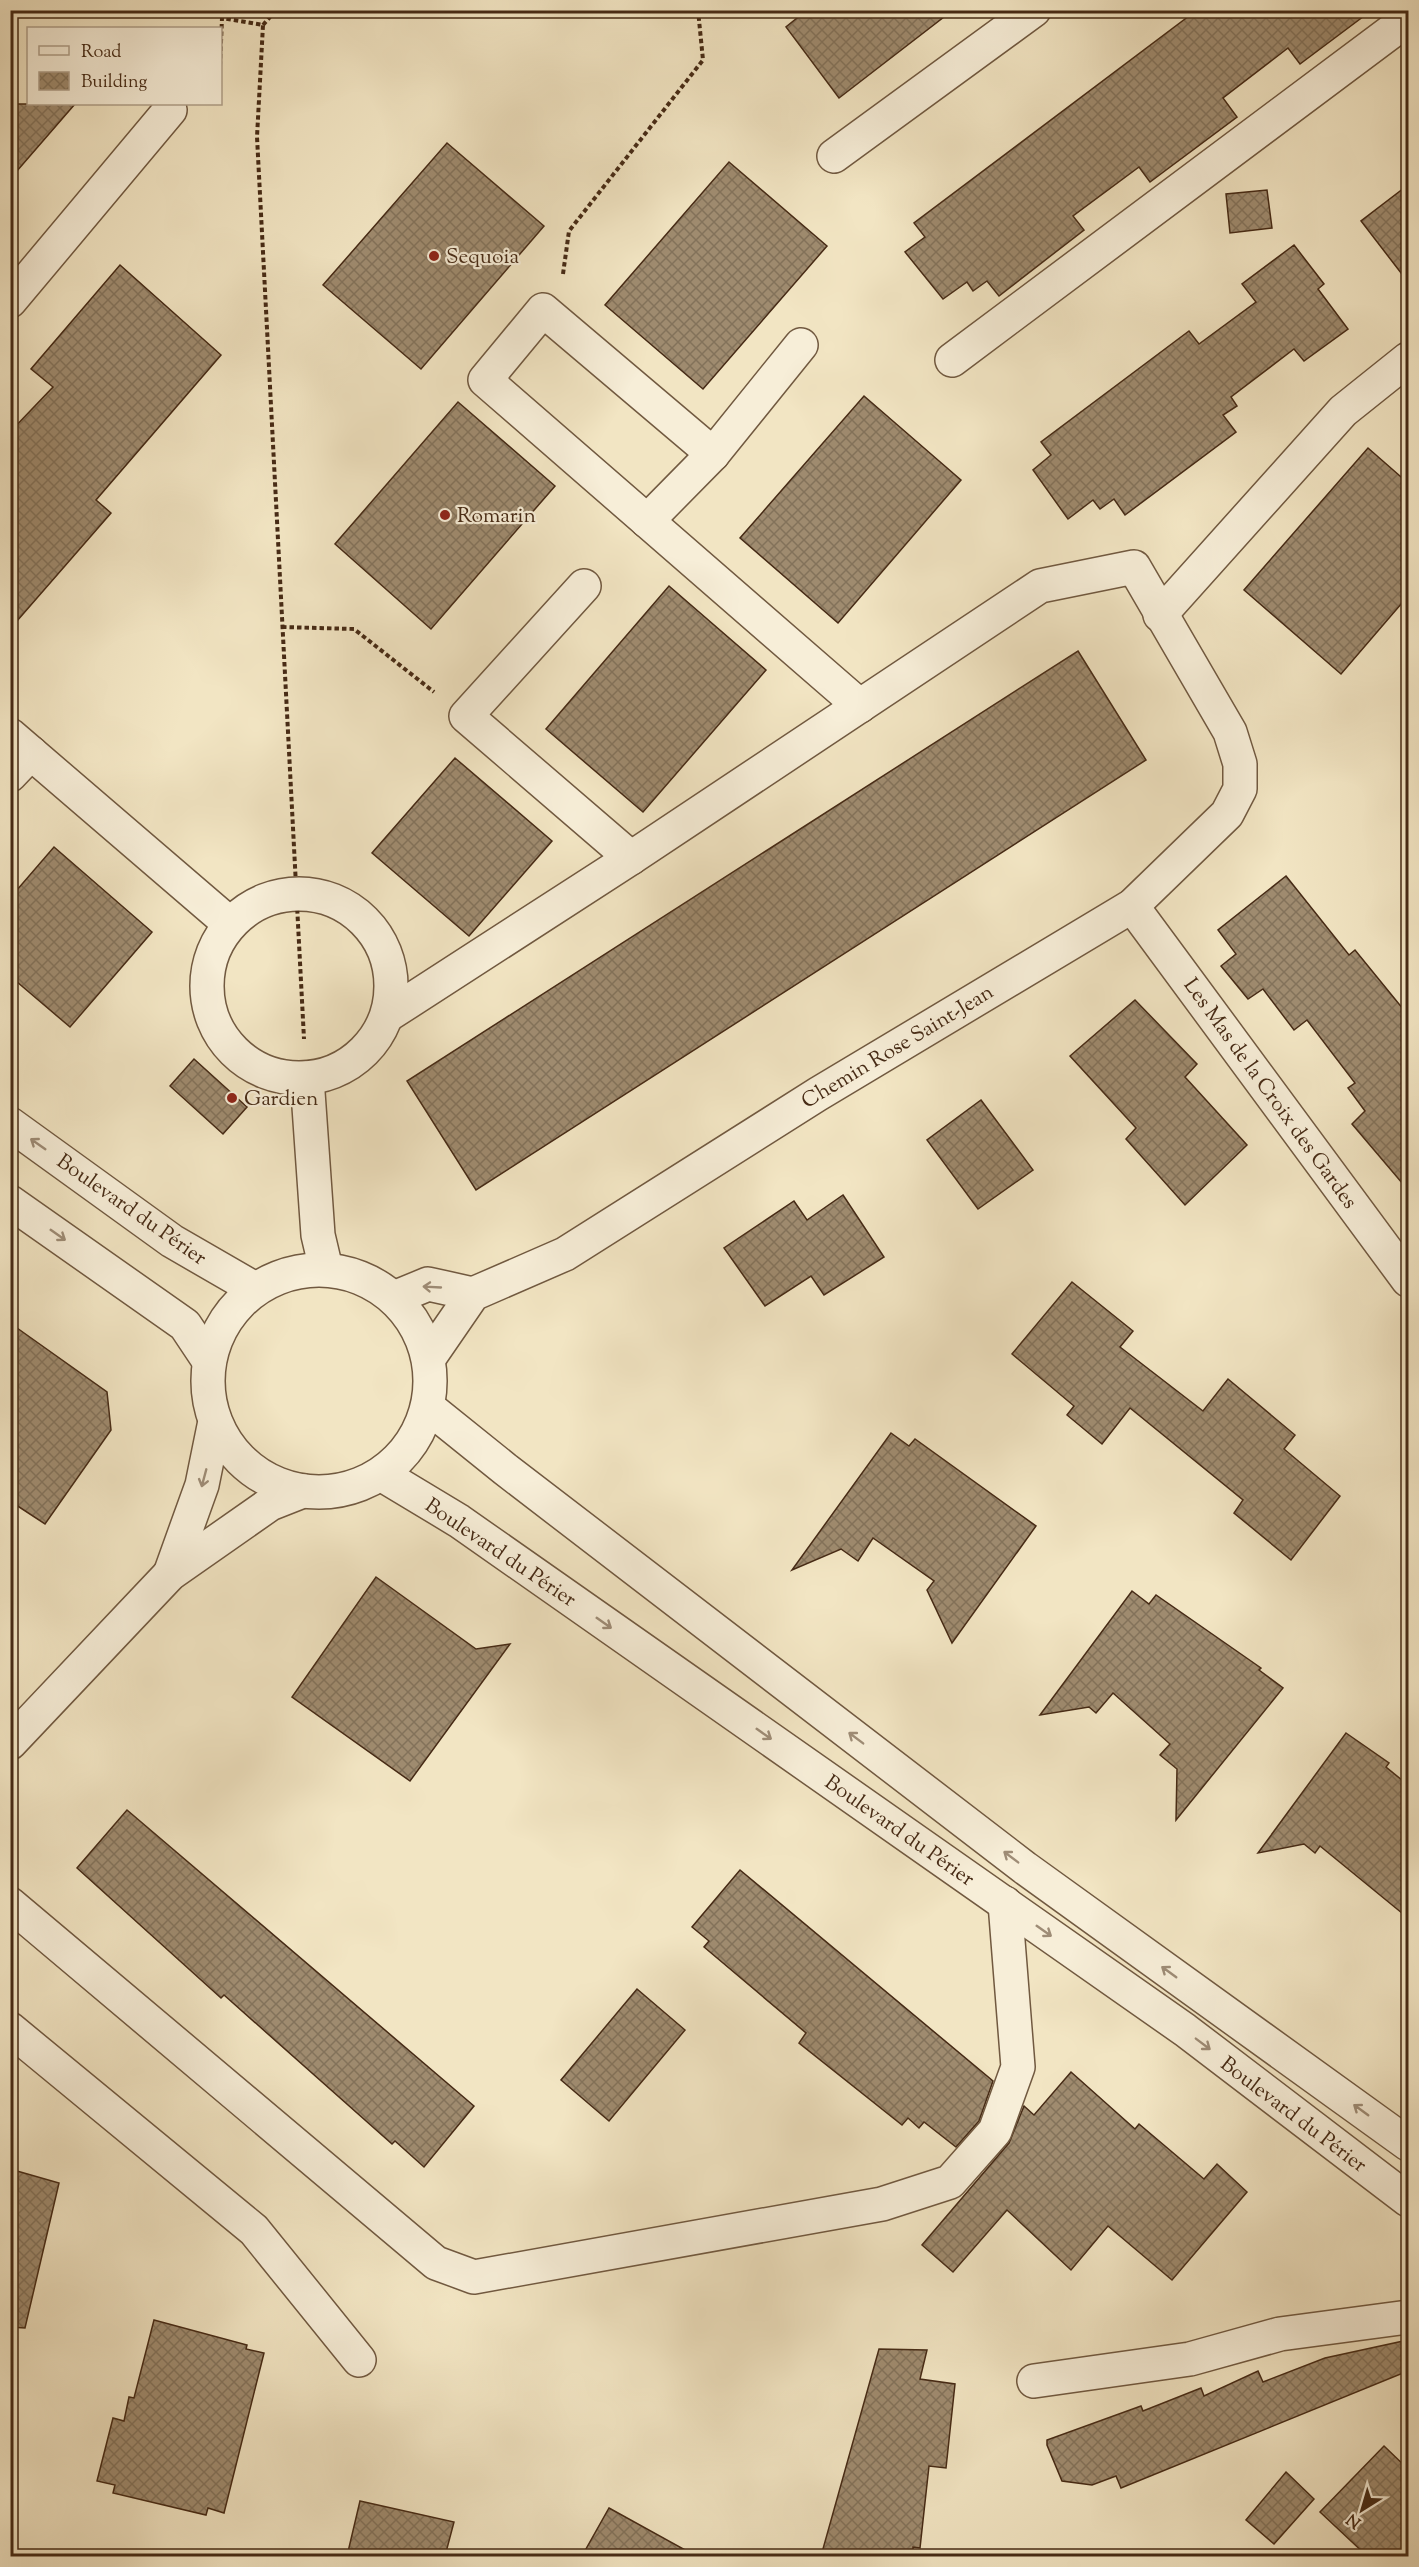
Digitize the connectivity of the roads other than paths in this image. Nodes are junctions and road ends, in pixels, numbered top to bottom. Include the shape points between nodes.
1 (1034, 10) edge
2 (1408, 19) edge
3 (170, 111) dead end
4 (834, 156) dead end
5 (10, 301) edge
6 (801, 345) dead end
7 (1408, 359) edge
8 (952, 360) dead end
9 (713, 454) junction
10 (647, 521) junction
11 (584, 586) dead end
12 (1160, 615) junction
13 (860, 706) junction
14 (17, 754) edge
15 (631, 858) junction
16 (1132, 906) junction
17 (230, 924) junction
18 (387, 1014) junction
19 (307, 1078) junction
20 (10, 1125) edge
21 (10, 1202) edge
22 (326, 1269) junction
23 (1408, 1280) edge
24 (255, 1289) junction
25 (473, 1294) junction
26 (394, 1298) junction
27 (429, 1358) junction
28 (209, 1361) junction
29 (428, 1407) junction
30 (215, 1421) junction
31 (381, 1474) junction
32 (303, 1491) junction
33 (170, 1574) junction
34 (10, 1743) edge
35 (1005, 1903) junction
36 (10, 1904) edge
37 (10, 2029) edge
38 (1408, 2145) edge
39 (1408, 2200) edge
40 (1408, 2317) edge
41 (359, 2360) dead end
42 (1034, 2381) dead end

1 - 4 street
2 - 8 street
3 - 5 street
6 - 9 street
7 - 12 street via 1343,411
9 - 10 street
9 - 10 street via 543,310 485,380
10 - 13 street
11 - 15 street via 466,716
12 - 13 street, Chemin Rose Saint-Jean via 1134,567 1040,586
12 - 16 street, Chemin Rose Saint-Jean via 1230,732 1240,764 1240,789 1227,814
13 - 15 street
14 - 17 street
15 - 18 street
16 - 23 street, Les Mas de la Croix des Gardes
16 - 25 street, Chemin Rose Saint-Jean via 818,1094 565,1254
17 - 18 street via 254,904 284,894 315,894 345,905 369,925 385,952 392,983
17 - 19 street via 213,951 206,981 210,1012 224,1041 247,1063 275,1076
18 - 19 street via 376,1038 357,1059 333,1072
19 - 22 street via 318,1235
24 -> 20 street, Boulevard du Périer via 172,1241
21 -> 28 street via 185,1325
22 - 24 street via 288,1274
22 - 26 street via 362,1278
24 - 28 street via 228,1317
25 -> 26 street via 428,1284
25 - 27 street
26 - 27 street via 416,1325
27 - 29 street
28 - 30 street via 208,1391
29 - 31 street via 418,1433 402,1456
38 -> 29 street, Boulevard du Périer via 1025,1868
30 - 32 street via 229,1446 250,1467 274,1483
30 -> 33 street via 202,1485
31 - 32 street via 330,1492
31 -> 35 street, Boulevard du Périer via 459,1521
32 - 33 street via 270,1504
33 - 34 street
35 - 36 street via 1018,2067 995,2131 950,2182 882,2204 474,2277 436,2263
35 -> 39 street, Boulevard du Périer via 1185,2030
37 - 41 street via 254,2230
40 - 42 street via 1280,2334 1190,2359

